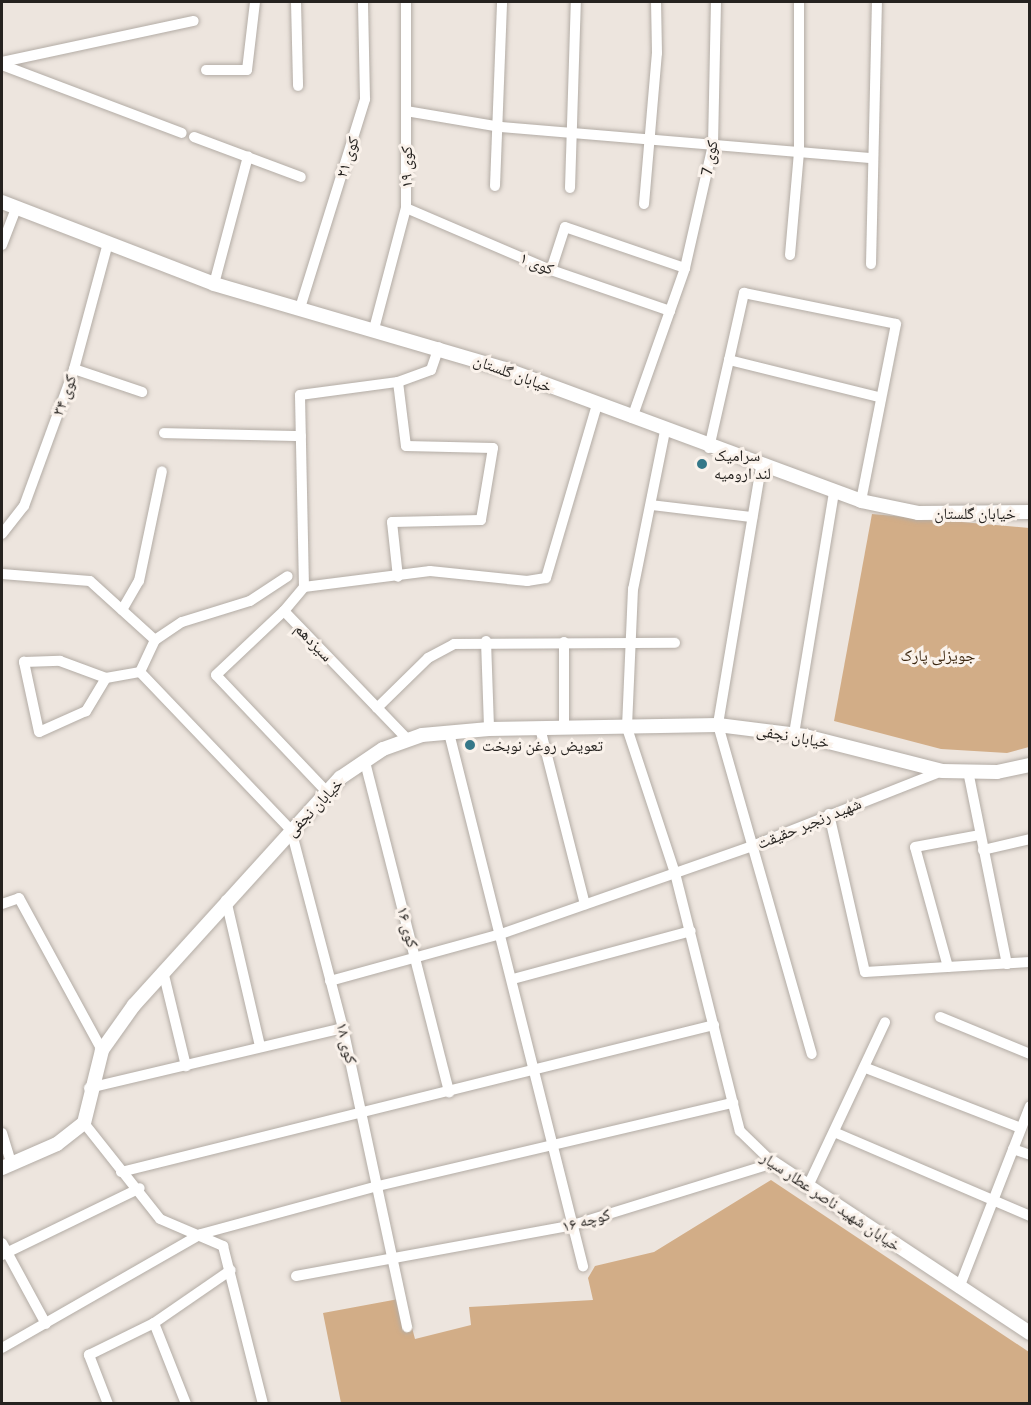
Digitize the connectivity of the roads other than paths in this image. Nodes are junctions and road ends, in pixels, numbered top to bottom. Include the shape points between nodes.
1 (255, 2) edge
2 (296, 2) edge
3 (363, 2) edge
4 (406, 2) edge
5 (502, 2) edge
6 (576, 2) edge
7 (656, 2) edge
8 (716, 2) edge
9 (799, 2) edge
10 (877, 2) edge
11 (194, 21) dead end
12 (2, 64) edge
13 (206, 70) dead end
14 (298, 86) dead end
15 (406, 111) junction
16 (501, 128) junction
17 (182, 133) dead end
18 (574, 134) junction
19 (194, 137) dead end
20 (651, 140) junction
21 (713, 145) junction
22 (800, 152) junction
23 (248, 156) junction
24 (873, 158) junction
25 (301, 177) dead end
26 (495, 186) dead end
27 (570, 188) dead end
28 (2, 202) edge
29 (644, 204) dead end
30 (16, 208) junction
31 (406, 208) junction
32 (2, 245) edge
33 (107, 247) junction
34 (790, 255) dead end
35 (871, 264) dead end
36 (685, 268) junction
37 (551, 270) junction
38 (213, 284) junction
39 (300, 308) junction
40 (670, 311) junction
41 (374, 329) junction
42 (439, 347) junction
43 (729, 360) junction
44 (74, 369) junction
45 (398, 382) junction
46 (142, 392) dead end
47 (879, 397) junction
48 (597, 405) junction
49 (632, 418) junction
50 (665, 431) junction
51 (164, 433) dead end
52 (301, 436) junction
53 (710, 448) junction
54 (761, 467) junction
55 (162, 471) dead end
56 (834, 492) junction
57 (861, 501) junction
58 (651, 505) junction
59 (1029, 512) edge
60 (752, 517) junction
61 (2, 534) edge
62 (2, 574) edge
63 (288, 576) dead end
64 (398, 577) junction
65 (304, 588) junction
66 (122, 610) junction
67 (284, 611) junction
68 (154, 640) junction
69 (486, 641) junction
70 (564, 642) junction
71 (628, 644) junction
72 (675, 644) dead end
73 (141, 672) junction
74 (106, 678) junction
75 (377, 708) junction
76 (718, 725) junction
77 (540, 728) junction
78 (564, 728) junction
79 (627, 728) junction
80 (489, 729) junction
81 (449, 733) junction
82 (794, 734) junction
83 (408, 740) junction
84 (365, 762) junction
85 (1029, 765) edge
86 (942, 771) junction
87 (968, 771) junction
88 (327, 792) junction
89 (829, 814) junction
90 (291, 830) junction
91 (979, 835) junction
92 (1029, 839) edge
93 (752, 846) junction
94 (983, 850) junction
95 (675, 873) junction
96 (226, 900) junction
97 (2, 904) edge
98 (585, 904) junction
99 (691, 931) junction
100 (501, 934) junction
101 (417, 958) junction
102 (1029, 962) edge
103 (1007, 964) junction
104 (948, 967) junction
105 (163, 971) junction
106 (513, 979) junction
107 (330, 981) junction
108 (940, 1017) dead end
109 (885, 1022) dead end
110 (714, 1025) junction
111 (343, 1028) junction
112 (260, 1046) junction
113 (102, 1050) junction
114 (812, 1054) dead end
115 (1029, 1054) edge
116 (186, 1065) junction
117 (534, 1068) junction
118 (866, 1068) junction
119 (89, 1088) junction
120 (449, 1092) junction
121 (733, 1103) junction
122 (1029, 1106) edge
123 (363, 1112) junction
124 (84, 1123) junction
125 (1021, 1128) junction
126 (834, 1132) junction
127 (2, 1133) edge
128 (554, 1148) junction
129 (1013, 1149) junction
130 (1029, 1155) edge
131 (773, 1163) junction
132 (6, 1165) edge
133 (121, 1172) junction
134 (378, 1186) junction
135 (808, 1186) junction
136 (140, 1188) junction
137 (994, 1197) junction
138 (1029, 1216) edge
139 (573, 1225) junction
140 (201, 1234) junction
141 (3, 1250) edge
142 (395, 1258) junction
143 (583, 1266) dead end
144 (231, 1270) junction
145 (296, 1276) dead end
146 (959, 1288) junction
147 (154, 1323) junction
148 (46, 1324) junction
149 (407, 1327) dead end
150 (1029, 1333) edge
151 (2, 1348) edge
152 (108, 1404) edge
153 (186, 1404) edge
154 (263, 1404) edge

1 - 13 street via 247,70
2 - 14 street
3 - 39 street, کوی ۲۱ via 366,99
4 - 15 street, کوی ۱۹
5 - 16 street
6 - 18 street
7 - 20 street
8 - 21 street, کوی 7
9 - 22 street
10 - 24 street
11 - 12 street
12 - 17 street
15 - 16 street
15 - 31 street, کوی ۱۹
16 - 18 street
16 - 26 street
18 - 20 street
18 - 27 street
19 - 23 street
20 - 21 street
20 - 29 street
21 - 22 street
21 - 36 street, کوی 7
22 - 24 street
22 - 34 street
23 - 25 street
23 - 38 street
24 - 35 street
28 - 30 street, خیابان گلستان
30 - 32 street
30 - 33 street, خیابان گلستان
31 - 37 street, کوی ۱
31 - 41 street, کوی ۱۹
33 - 38 street, خیابان گلستان
33 - 44 street, کوی ۳۴
36 - 37 street via 565,227
36 - 40 street, کوی 7
37 - 40 street, کوی ۱
38 - 39 street, خیابان گلستان
39 - 41 street, خیابان گلستان
40 - 49 street, کوی 7
41 - 42 street, خیابان گلستان
42 - 45 street via 431,370
42 - 48 street, خیابان گلستان
43 - 47 street
43 - 47 street via 744,294 896,324
43 - 53 street
44 - 46 street
44 - 61 street, کوی ۳۴ via 24,506
45 - 52 street via 300,394
45 - 64 street via 406,446 493,448 482,520 392,522
47 - 57 street
48 - 49 street, خیابان گلستان
48 - 64 street via 546,578 527,581 430,571
49 - 50 street, خیابان گلستان
50 - 53 street, خیابان گلستان
50 - 58 street, خیابان شهید ناصر عطار سیار
51 - 52 street
52 - 65 street
53 - 54 street, خیابان گلستان
54 - 56 street, خیابان گلستان
54 - 60 street
55 - 66 street via 139,581
56 - 57 street, خیابان گلستان
56 - 82 street via 809,618
57 - 59 street, خیابان گلستان via 918,513
58 - 60 street
58 - 71 street, خیابان شهید ناصر عطار سیار via 633,589
60 - 76 street
62 - 66 street via 90,581
63 - 68 street via 250,601 182,622
64 - 65 street
65 - 67 street
66 - 68 street
67 - 75 street, سیزدهم
67 - 88 street, سیزدهم via 216,675
68 - 73 street
69 - 70 street
69 - 75 street via 454,644 428,658
69 - 80 street
70 - 71 street
70 - 78 street
71 - 72 street
71 - 79 street, خیابان شهید ناصر عطار سیار
73 - 74 street
73 - 90 street
74 - 74 street via 86,711 39,732 24,662 60,661
75 - 83 street, سیزدهم
76 - 79 street, خیابان نجفی
76 - 82 street, خیابان نجفی
76 - 93 street
77 - 78 street, خیابان نجفی
77 - 80 street, خیابان نجفی
77 - 98 street
78 - 79 street, خیابان نجفی
79 - 95 street, خیابان شهید ناصر عطار سیار
80 - 81 street, خیابان نجفی
81 - 83 street, خیابان نجفی
81 - 100 street
82 - 86 street, خیابان نجفی
83 - 84 street, خیابان نجفی
84 - 88 street, خیابان نجفی
84 - 101 street, کوی ۱۶
85 - 87 street, خیابان نجفی
86 - 87 street, خیابان نجفی
86 - 89 street, شهید رنجبر حقیقت
87 - 91 street
88 - 90 street, خیابان نجفی
89 - 93 street, شهید رنجبر حقیقت
89 - 104 street via 865,972
90 - 96 street, خیابان نجفی
90 - 107 street, کوی ۱۸
91 - 94 street
91 - 104 street via 915,847
92 - 94 street
93 - 95 street, شهید رنجبر حقیقت
93 - 114 street
94 - 103 street
95 - 98 street, شهید رنجبر حقیقت
95 - 99 street, خیابان شهید ناصر عطار سیار
96 - 105 street, خیابان نجفی
96 - 112 street
97 - 113 street via 19,898
98 - 100 street, شهید رنجبر حقیقت
99 - 106 street
99 - 110 street, خیابان شهید ناصر عطار سیار
100 - 101 street, شهید رنجبر حقیقت
100 - 106 street
101 - 107 street, شهید رنجبر حقیقت
101 - 120 street, کوی ۱۶
102 - 103 street
103 - 104 street
105 - 113 street, خیابان نجفی
105 - 116 street
106 - 117 street
107 - 111 street, کوی ۱۸
108 - 115 street
109 - 118 street
110 - 117 street
110 - 121 street, خیابان شهید ناصر عطار سیار
111 - 112 street
111 - 123 street, کوی ۱۸
112 - 116 street
113 - 119 street, خیابان نجفی
116 - 119 street
117 - 120 street
117 - 128 street
118 - 125 street
118 - 126 street
119 - 124 street, خیابان نجفی
120 - 123 street
121 - 128 street
121 - 131 street, خیابان شهید ناصر عطار سیار via 740,1131
122 - 125 street
123 - 133 street
123 - 134 street, کوی ۱۸
124 - 132 street via 57,1144
124 - 133 street
125 - 129 street
126 - 135 street
126 - 137 street
127 - 132 street
128 - 134 street
128 - 139 street
129 - 130 street
129 - 137 street
131 - 135 street, خیابان شهید ناصر عطار سیار
131 - 139 street, کوچه ۱۶
133 - 136 street
134 - 140 street
134 - 142 street, کوی ۱۸
135 - 146 street, خیابان شهید ناصر عطار سیار
136 - 140 street via 160,1219
136 - 141 street
137 - 138 street
137 - 146 street
139 - 142 street, کوچه ۱۶
139 - 143 street
140 - 144 street via 222,1246
140 - 148 street
141 - 148 street
142 - 145 street, کوچه ۱۶
142 - 149 street, کوی ۱۸
144 - 147 street
144 - 154 street
146 - 150 street, خیابان شهید ناصر عطار سیار
147 - 152 street via 89,1355
147 - 153 street
148 - 151 street

